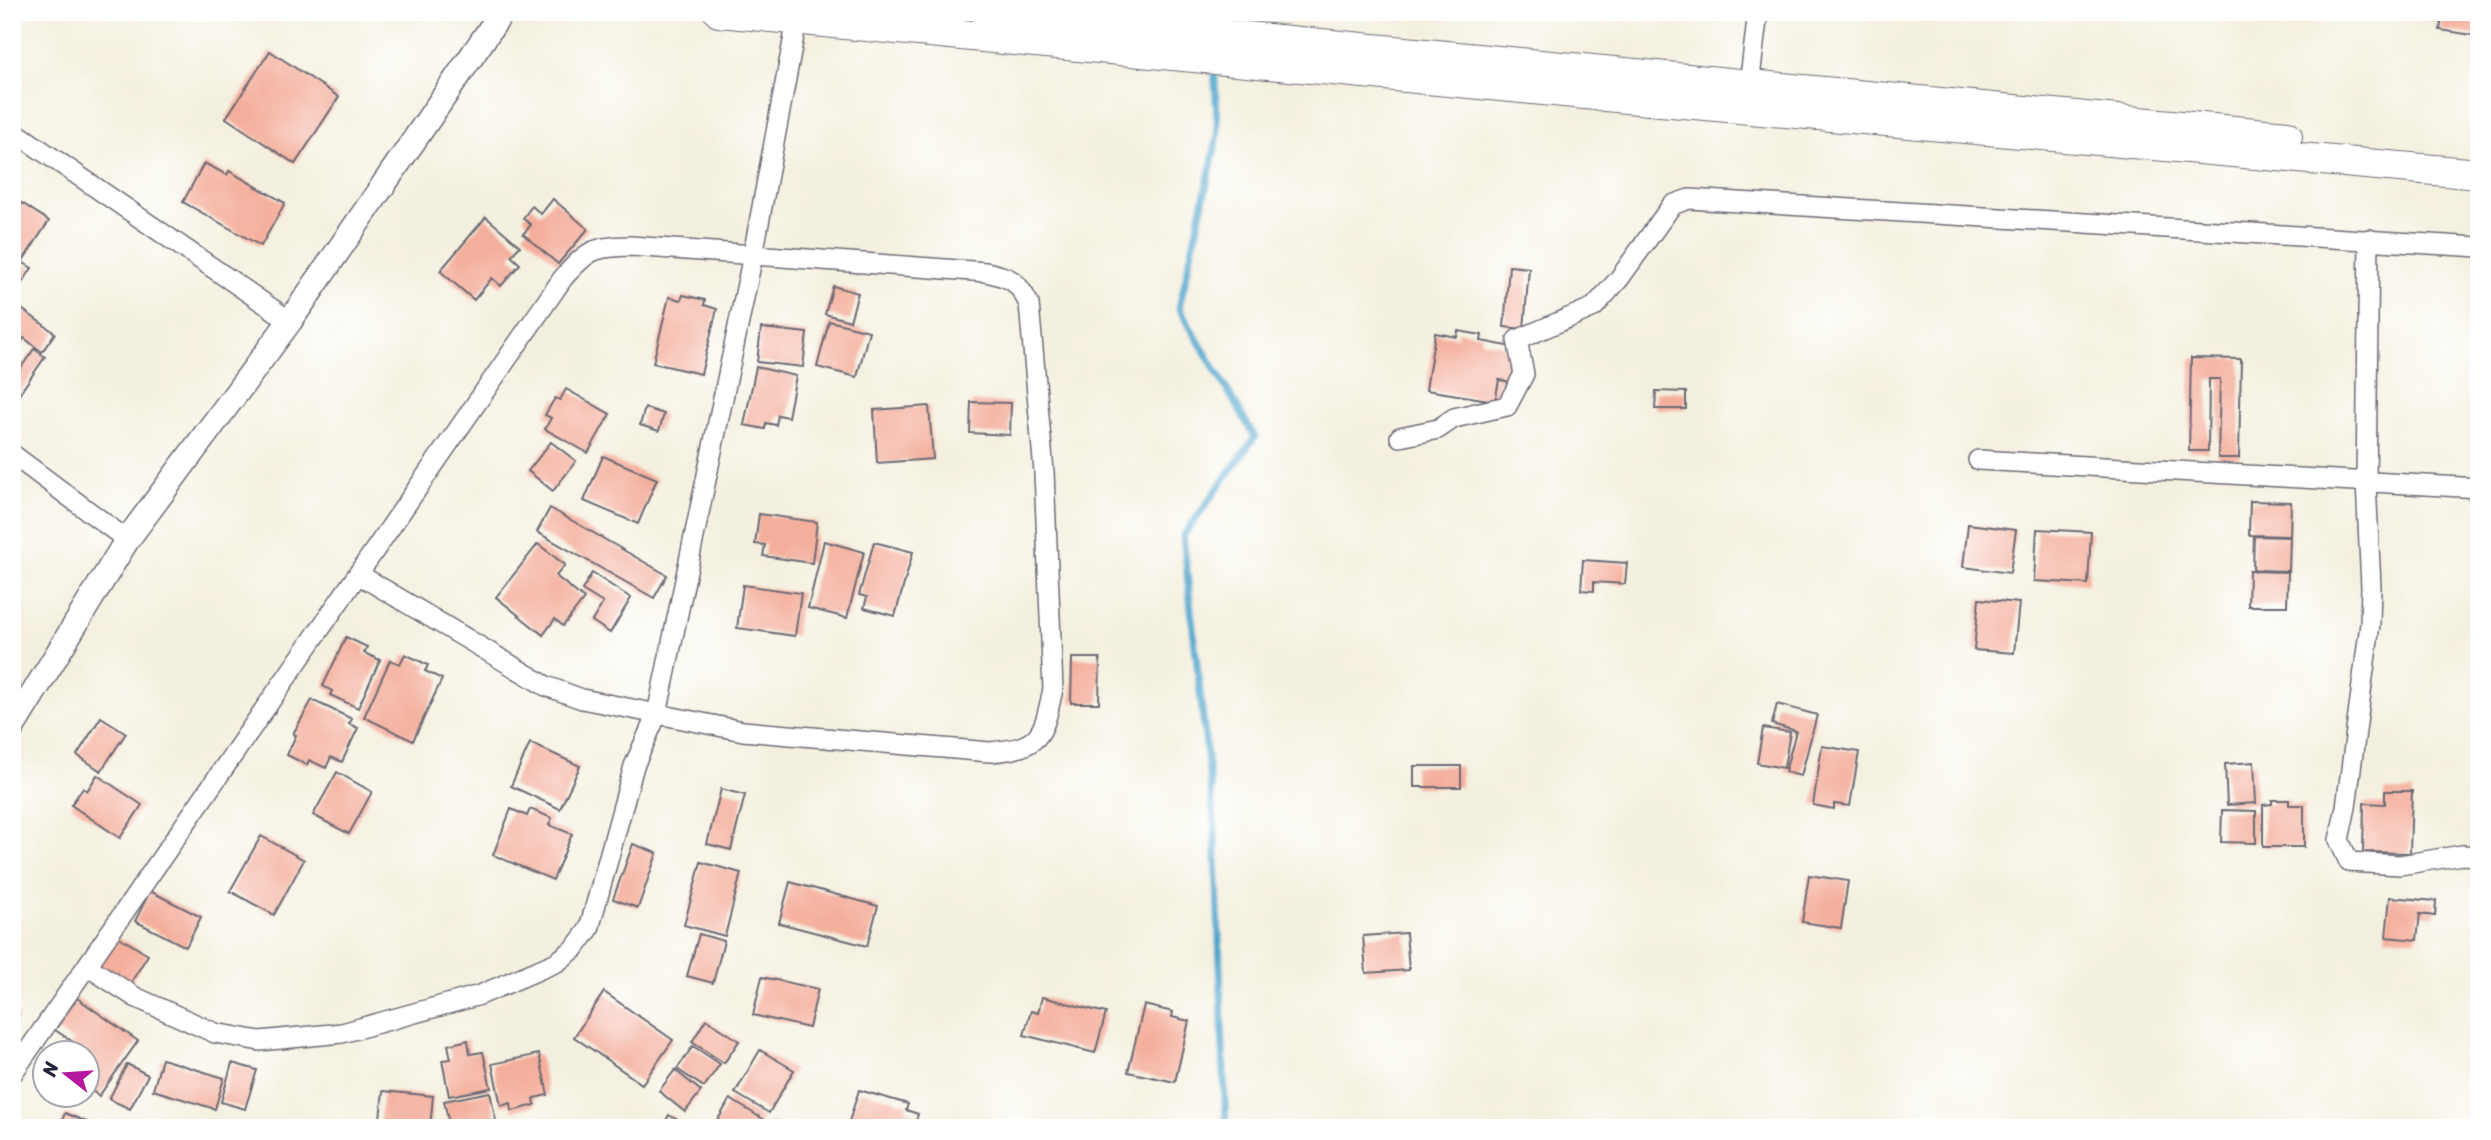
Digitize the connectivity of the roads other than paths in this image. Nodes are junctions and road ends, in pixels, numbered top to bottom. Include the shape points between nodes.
1 (502, 12) edge
2 (719, 12) edge
3 (985, 12) edge
4 (1758, 12) edge
5 (797, 20) junction
6 (1749, 86) junction
7 (12, 130) edge
8 (2479, 154) edge
9 (2479, 174) edge
10 (2369, 239) junction
11 (2479, 247) edge
12 (753, 255) junction
13 (290, 321) junction
14 (1400, 437) dead end
15 (12, 454) edge
16 (1978, 460) dead end
17 (2366, 481) junction
18 (2479, 488) edge
19 (127, 540) junction
20 (358, 575) junction
21 (657, 714) junction
22 (12, 728) edge
23 (2479, 856) edge
24 (87, 966) junction
25 (12, 1074) edge

1 - 13 street
2 - 5 main road
3 - 6 main road
4 - 6 street
5 - 9 main road
5 - 12 street
6 - 8 main road
7 - 13 street
10 - 11 street
10 - 14 street via 1689,199 1672,205 1594,307 1517,340 1524,374 1507,406
10 - 17 street
12 - 20 street via 631,246 599,247 581,257
12 - 21 street
12 - 21 street via 986,272 1019,285 1029,304 1044,472 1053,689 1038,738 1017,750 743,731
13 - 19 street
15 - 19 street
16 - 17 street
17 - 18 street
17 - 23 street via 2370,624 2339,839 2349,862 2400,864
19 - 22 street
20 - 21 street via 546,686 582,699
20 - 24 street
21 - 24 street via 634,766 589,929 557,962 480,995 342,1033 260,1041 215,1033 135,997
24 - 25 street

